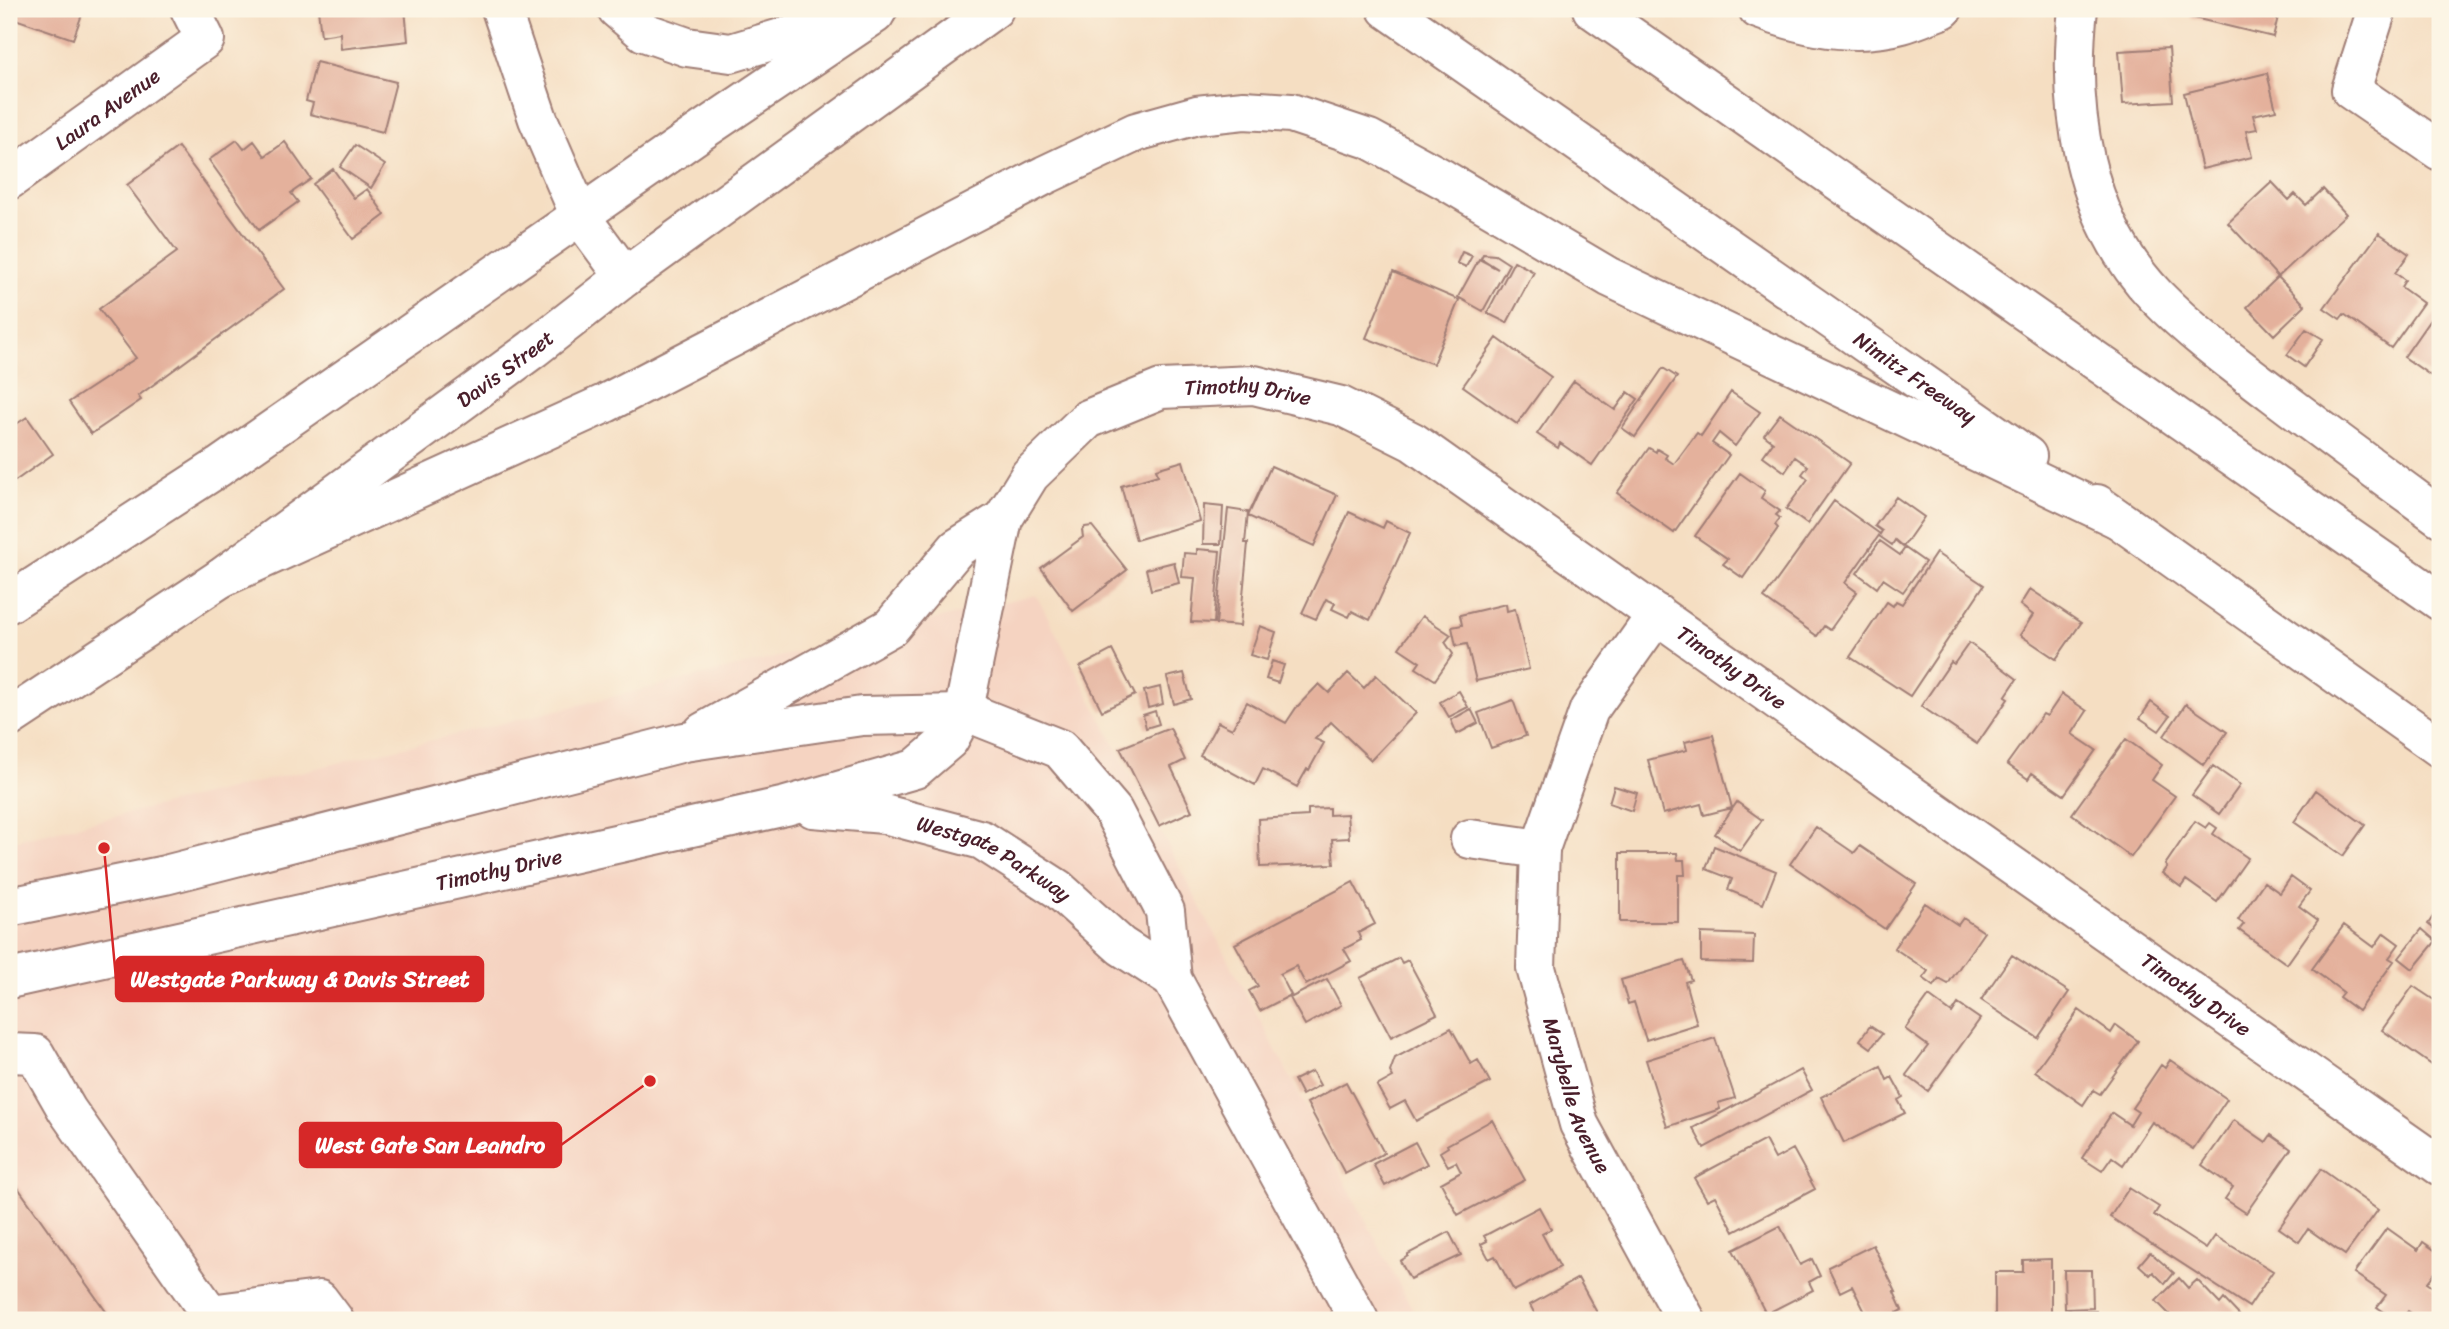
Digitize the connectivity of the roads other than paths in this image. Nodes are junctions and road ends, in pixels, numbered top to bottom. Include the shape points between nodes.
1 (501, 9) edge
2 (617, 9) edge
3 (881, 9) edge
4 (994, 9) edge
5 (1387, 9) edge
6 (1592, 9) edge
7 (1758, 9) edge
8 (1943, 9) edge
9 (2078, 9) edge
10 (2377, 9) edge
11 (197, 24) edge
12 (2440, 151) edge
13 (9, 180) edge
14 (580, 216) junction
15 (625, 277) junction
16 (2440, 517) edge
17 (2116, 518) junction
18 (1003, 519) junction
19 (221, 578) junction
20 (2440, 601) edge
21 (9, 603) edge
22 (1657, 614) junction
23 (963, 713) junction
24 (9, 718) edge
25 (684, 742) junction
26 (2440, 748) edge
27 (786, 806) junction
28 (1470, 839) dead end
29 (1540, 849) junction
30 (9, 907) edge
31 (9, 979) edge
32 (1172, 979) junction
33 (9, 1053) edge
34 (2440, 1166) edge
35 (326, 1310) edge
36 (1359, 1320) edge
37 (1686, 1320) edge

1 - 14 main road via 538,119
2 - 3 main road via 643,33 687,47 731,53
3 - 14 main road
4 - 15 main road, Davis Street
5 - 17 main road, Nimitz Freeway
6 - 20 main road
7 - 8 main road via 1814,25 1858,30 1900,24
9 - 16 main road via 2073,54 2080,141 2106,220 2124,255 2155,294 2222,355
10 - 12 main road via 2351,90
11 - 13 main road, Laura Avenue
14 - 15 main road
14 - 21 main road via 219,467
15 - 19 main road, Davis Street
17 - 19 main road via 1609,277 1369,139 1291,113 1244,110 1197,116 1136,132 606,403
17 - 26 main road, Nimitz Freeway
18 - 22 main road, Timothy Drive via 1030,475 1088,419 1161,389 1254,385 1341,406 1413,442
18 - 23 main road, Timothy Drive
18 - 25 main road, Timothy Drive via 957,548 891,628
19 - 24 main road, Davis Street
22 - 29 main road, Marybelle Avenue via 1589,710
22 - 34 main road, Timothy Drive
23 - 25 main road, Timothy Drive via 862,716
23 - 27 main road, Timothy Drive via 949,740 915,769
23 - 32 main road, Westgate Parkway via 1060,749 1113,811 1165,911
25 - 30 main road, Timothy Drive via 165,875
27 - 31 main road, Timothy Drive
27 - 32 main road, Westgate Parkway via 884,814 982,840 1058,889 1121,946
28 - 29 main road
29 - 37 main road, Marybelle Avenue via 1536,968 1579,1124
32 - 36 main road, Westgate Parkway
33 - 35 main road via 35,1054 67,1110 210,1314

